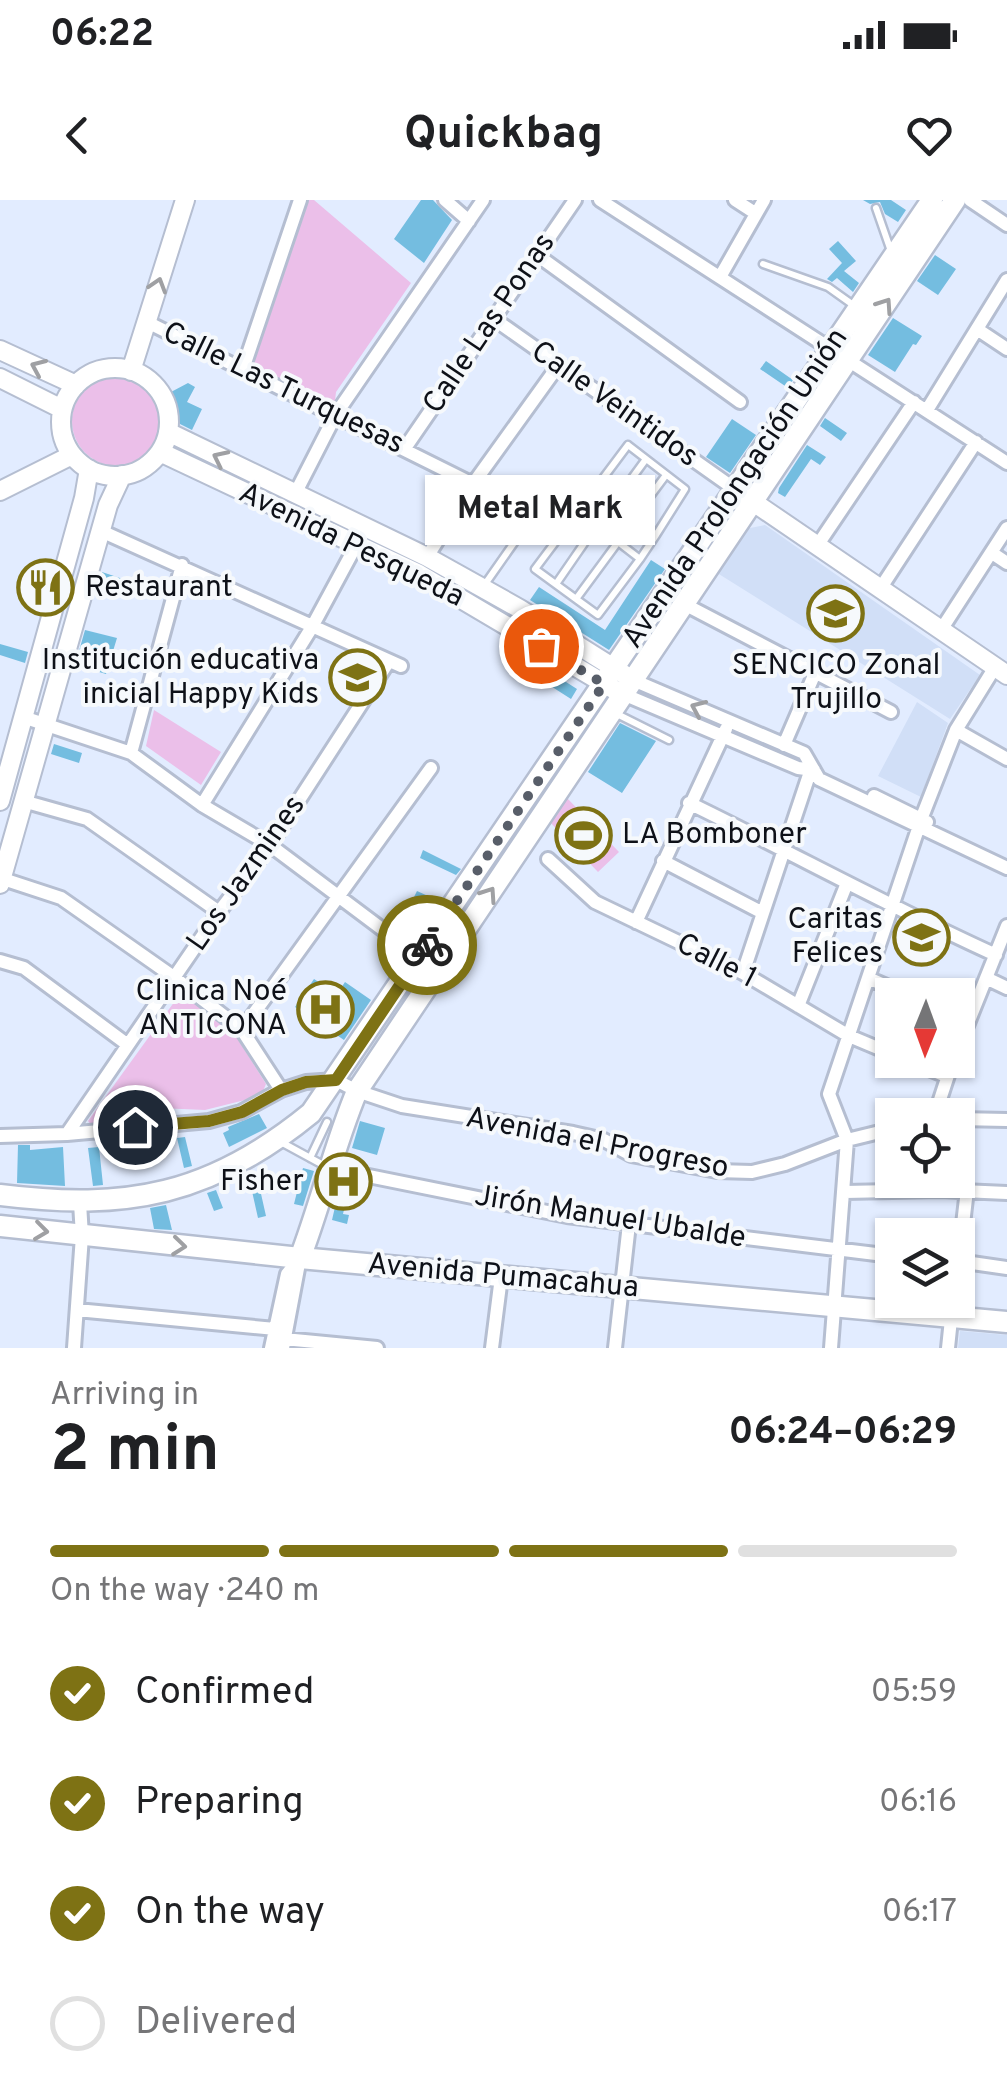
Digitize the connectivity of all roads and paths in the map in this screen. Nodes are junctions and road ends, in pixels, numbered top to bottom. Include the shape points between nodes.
1 (185, 200) edge
2 (300, 200) edge
3 (445, 200) edge
4 (483, 200) edge
5 (574, 200) edge
6 (600, 200) edge
7 (735, 200) edge
8 (764, 200) edge
9 (932, 200) edge
10 (955, 200) edge
11 (970, 200) edge
12 (876, 208) dead end
13 (755, 213) junction
14 (469, 221) junction
15 (1007, 225) edge
16 (537, 255) junction
17 (893, 258) junction
18 (763, 264) dead end
19 (720, 278) junction
20 (1007, 280) edge
21 (858, 308) junction
22 (494, 319) junction
23 (147, 322) junction
24 (977, 329) junction
25 (0, 350) edge
26 (1007, 350) edge
27 (840, 353) junction
28 (558, 366) junction
29 (243, 369) junction
30 (132, 370) junction
31 (0, 378) edge
32 (76, 384) junction
33 (740, 402) dead end
34 (914, 402) junction
35 (62, 410) junction
36 (927, 410) junction
37 (336, 414) junction
38 (168, 432) junction
39 (976, 442) junction
40 (405, 448) junction
41 (160, 452) junction
42 (72, 454) junction
43 (646, 459) junction
44 (1007, 462) edge
45 (89, 469) junction
46 (122, 475) junction
47 (666, 475) junction
48 (473, 484) junction
49 (594, 488) junction
50 (0, 491) edge
51 (295, 494) junction
52 (744, 496) junction
53 (613, 504) junction
54 (576, 512) junction
55 (770, 514) junction
56 (633, 519) junction
57 (739, 522) junction
58 (596, 526) junction
59 (366, 528) junction
60 (564, 528) junction
61 (1007, 528) edge
62 (100, 531) junction
63 (656, 535) junction
64 (618, 542) junction
65 (817, 546) junction
66 (356, 547) junction
67 (992, 553) junction
68 (427, 557) junction
69 (640, 559) junction
70 (1007, 564) edge
71 (182, 565) junction
72 (556, 584) junction
73 (482, 588) junction
74 (880, 589) junction
75 (576, 599) junction
76 (684, 604) junction
77 (520, 610) junction
78 (509, 626) junction
79 (312, 627) junction
80 (942, 630) junction
81 (816, 673) junction
82 (1004, 673) edge
83 (609, 676) junction
84 (623, 695) junction
85 (891, 712) dead end
86 (23, 717) junction
87 (730, 722) junction
88 (45, 724) junction
89 (956, 730) junction
90 (722, 736) junction
91 (670, 740) dead end
92 (784, 745) junction
93 (132, 752) junction
94 (1007, 760) edge
95 (431, 768) dead end
96 (811, 769) junction
97 (0, 801) edge
98 (23, 802) junction
99 (689, 803) junction
100 (202, 805) junction
101 (921, 822) junction
102 (510, 823) junction
103 (528, 836) junction
104 (270, 846) junction
105 (784, 849) junction
106 (548, 860) dead end
107 (663, 861) junction
108 (1007, 868) edge
109 (1, 880) edge
110 (847, 883) junction
111 (338, 897) junction
112 (892, 908) junction
113 (220, 912) junction
114 (763, 913) junction
115 (636, 922) junction
116 (414, 925) dead end
117 (1007, 926) edge
118 (432, 937) junction
119 (996, 955) junction
120 (419, 958) junction
121 (0, 961) edge
122 (438, 971) junction
123 (742, 973) junction
124 (175, 978) junction
125 (868, 978) junction
126 (986, 978) junction
127 (875, 981) edge
128 (1007, 988) edge
129 (975, 998) edge
130 (798, 1006) junction
131 (242, 1030) junction
132 (849, 1036) junction
133 (128, 1045) junction
134 (875, 1047) edge
135 (336, 1080) junction
136 (282, 1090) junction
137 (357, 1091) junction
138 (975, 1119) edge
139 (1007, 1120) edge
140 (326, 1122) junction
141 (875, 1133) edge
142 (67, 1134) junction
143 (0, 1136) edge
144 (847, 1140) junction
145 (278, 1141) junction
146 (319, 1163) junction
147 (875, 1191) edge
148 (975, 1191) edge
149 (844, 1192) junction
150 (1007, 1193) edge
151 (0, 1195) edge
152 (80, 1204) junction
153 (629, 1224) junction
154 (0, 1226) edge
155 (82, 1236) junction
156 (840, 1252) junction
157 (875, 1255) edge
158 (300, 1258) junction
159 (975, 1265) edge
160 (1007, 1268) edge
161 (501, 1277) junction
162 (622, 1288) junction
163 (835, 1306) junction
164 (875, 1307) edge
165 (77, 1310) junction
166 (975, 1314) edge
167 (951, 1318) edge
168 (1007, 1322) edge
169 (282, 1337) edge
170 (74, 1348) edge
171 (271, 1348) edge
172 (377, 1348) edge
173 (492, 1348) edge
174 (615, 1348) edge
175 (831, 1348) edge
176 (948, 1348) edge

23 -> 1 main road
2 - 29 street
3 - 14 street
4 - 14 street
5 - 16 street, Calle Las Ponas
6 - 19 street
7 - 13 street
8 - 13 street
9 - 17 main road, Avenida Prolongación Unión
27 -> 10 main road, Avenida Prolongación Unión
11 - 15 street
12 - 17 lane
13 - 19 street
14 - 37 street
16 - 22 street, Calle Las Ponas
16 - 33 street
17 - 21 main road, Avenida Prolongación Unión
18 - 21 lane via 828,287
19 - 27 street
20 - 24 street
21 - 27 main road, Avenida Prolongación Unión
22 - 28 street, Calle Veintidos
22 - 40 street, Calle Las Ponas
23 - 29 street, Calle Las Turquesas
23 - 30 main road
24 - 26 street
24 - 36 street
32 -> 25 main road
27 - 34 street
27 - 52 main road, Avenida Prolongación Unión
28 - 48 street
28 - 52 street, Calle Veintidos
29 - 37 street, Calle Las Turquesas
30 - 32 main road via 108,368
30 - 38 main road via 157,388
31 - 35 main road
32 - 35 main road
34 - 36 street
34 - 65 street
35 - 42 main road
36 - 39 street
37 - 40 street, Calle Las Turquesas
37 - 51 street
38 - 41 main road
51 -> 38 main road, Avenida Pesqueda
39 - 44 street
39 - 74 street
40 - 48 street, Calle Las Turquesas
41 - 46 main road via 144,468
41 - 66 main road, Avenida Pesqueda
42 - 45 main road
42 - 50 main road
43 - 47 lane
43 - 49 lane via 628,445
43 - 53 lane
45 - 46 main road
45 - 86 main road
46 - 62 main road
47 - 56 lane
47 - 63 lane via 685,490
48 - 68 street
49 - 53 lane
49 - 54 lane
51 - 59 main road, Avenida Pesqueda
52 - 55 main road
52 - 57 main road, Avenida Prolongación Unión
52 - 83 main road, Avenida Prolongación Unión
53 - 56 lane
54 - 58 lane
54 - 60 lane
55 - 57 main road
55 - 65 main road
56 - 63 lane
57 - 76 main road, Avenida Prolongación Unión
58 - 64 lane
58 - 72 lane
59 - 66 street
59 - 68 main road, Avenida Pesqueda
60 - 72 lane via 535,569
60 - 73 lane via 536,510
61 - 67 street
62 - 71 street
62 - 88 main road
63 - 69 lane
64 - 69 lane
64 - 75 lane
65 - 74 main road
66 - 78 main road, Avenida Pesqueda
66 - 79 street
67 - 70 street
67 - 80 street
68 - 73 main road, Avenida Pesqueda
69 - 75 lane via 598,615
71 - 79 street
71 - 93 street
72 - 75 lane
73 - 77 main road, Avenida Pesqueda
74 - 80 main road
76 - 81 street
76 - 84 main road, Avenida Prolongación Unión
77 - 78 main road
77 - 83 main road, Avenida Pesqueda
78 - 83 main road, Avenida Pesqueda
79 - 100 street
79 - 104 street, Los Jazmines via 395,663
80 - 82 main road
81 - 85 street
81 - 92 street
82 - 89 street
83 - 84 main road, Avenida Pesqueda
83 - 102 main road, Avenida Prolongación Unión
87 -> 84 street, Avenida Pesqueda
84 - 90 street, Avenida Pesqueda
84 - 91 lane
84 - 103 main road, Avenida Prolongación Unión
86 - 88 street
86 - 97 main road
87 - 90 street
87 - 92 street, Avenida Pesqueda
88 - 93 street
88 - 98 main road
89 - 94 street
89 - 101 street
90 - 96 street, Avenida Pesqueda
90 - 99 street
92 - 96 street, Avenida Pesqueda via 804,754
93 - 100 street
95 - 111 street
96 - 101 street, Avenida Pesqueda
96 - 105 street
98 - 109 main road
98 - 113 street via 86,819
99 - 105 street
99 - 107 street
100 - 104 street
101 - 108 street, Avenida Pesqueda via 942,839
101 - 112 street
102 - 103 main road
102 - 118 main road, Avenida Prolongación Unión
122 -> 103 main road, Avenida Prolongación Unión
104 - 111 street
104 - 113 street, Los Jazmines
105 - 110 street
105 - 114 street
106 - 115 street, Calle 1 via 595,902
107 - 114 street
107 - 115 street
109 - 124 street via 61,898
110 - 112 street
110 - 130 street
111 - 120 street via 400,936
111 - 131 street
112 - 119 street
112 - 125 street
113 - 124 street, Los Jazmines
114 - 123 street
115 - 123 street, Calle 1
116 - 118 lane
117 - 119 street
118 - 120 main road, Avenida Prolongación Unión
119 - 126 street
120 - 122 street
120 - 135 main road, Avenida Prolongación Unión
121 - 133 street via 24,968
122 - 137 main road, Avenida Prolongación Unión
123 - 130 street, Calle 1
124 - 131 street
124 - 133 street, Los Jazmines
125 - 127 street
125 - 132 street
126 - 128 street
126 - 129 street
130 - 132 street, Calle 1
131 - 136 street
132 - 134 street, Calle 1
132 - 144 street via 828,1094
133 - 142 street, Los Jazmines
135 - 136 street
135 - 137 street, Avenida el Progreso
135 - 140 main road, Avenida Prolongación Unión
136 - 142 street via 209,1121
137 - 140 main road, Avenida Prolongación Unión
137 - 144 street, Avenida el Progreso via 445,1115 573,1132 630,1155 718,1171 786,1164
138 - 139 street
140 - 145 main road, Avenida Prolongación Unión
140 - 146 main road
141 - 144 street, Avenida el Progreso
142 - 143 street
144 - 149 street
145 - 146 lane
145 - 152 main road, Avenida Prolongación Unión via 183,1187
146 - 153 street, Jirón Manuel Ubalde
146 - 158 main road
147 - 149 street
148 - 150 street
149 - 156 street
151 - 152 main road
152 - 155 street
153 - 156 street, Jirón Manuel Ubalde
153 - 162 street
154 -> 155 main road, Avenida Pumacahua
155 -> 158 main road, Avenida Pumacahua
155 - 165 street
156 - 157 street, Jirón Manuel Ubalde
156 - 163 street
158 - 161 main road, Avenida Pumacahua
158 - 169 street
159 - 160 street
161 - 162 main road, Avenida Pumacahua
161 - 173 street
162 - 163 main road, Avenida Pumacahua
162 - 174 street
163 - 164 main road, Avenida Pumacahua
163 - 175 street
165 - 169 street
165 - 170 street
166 - 168 main road, Avenida Pumacahua
167 - 176 street
169 - 171 street
169 - 172 street

